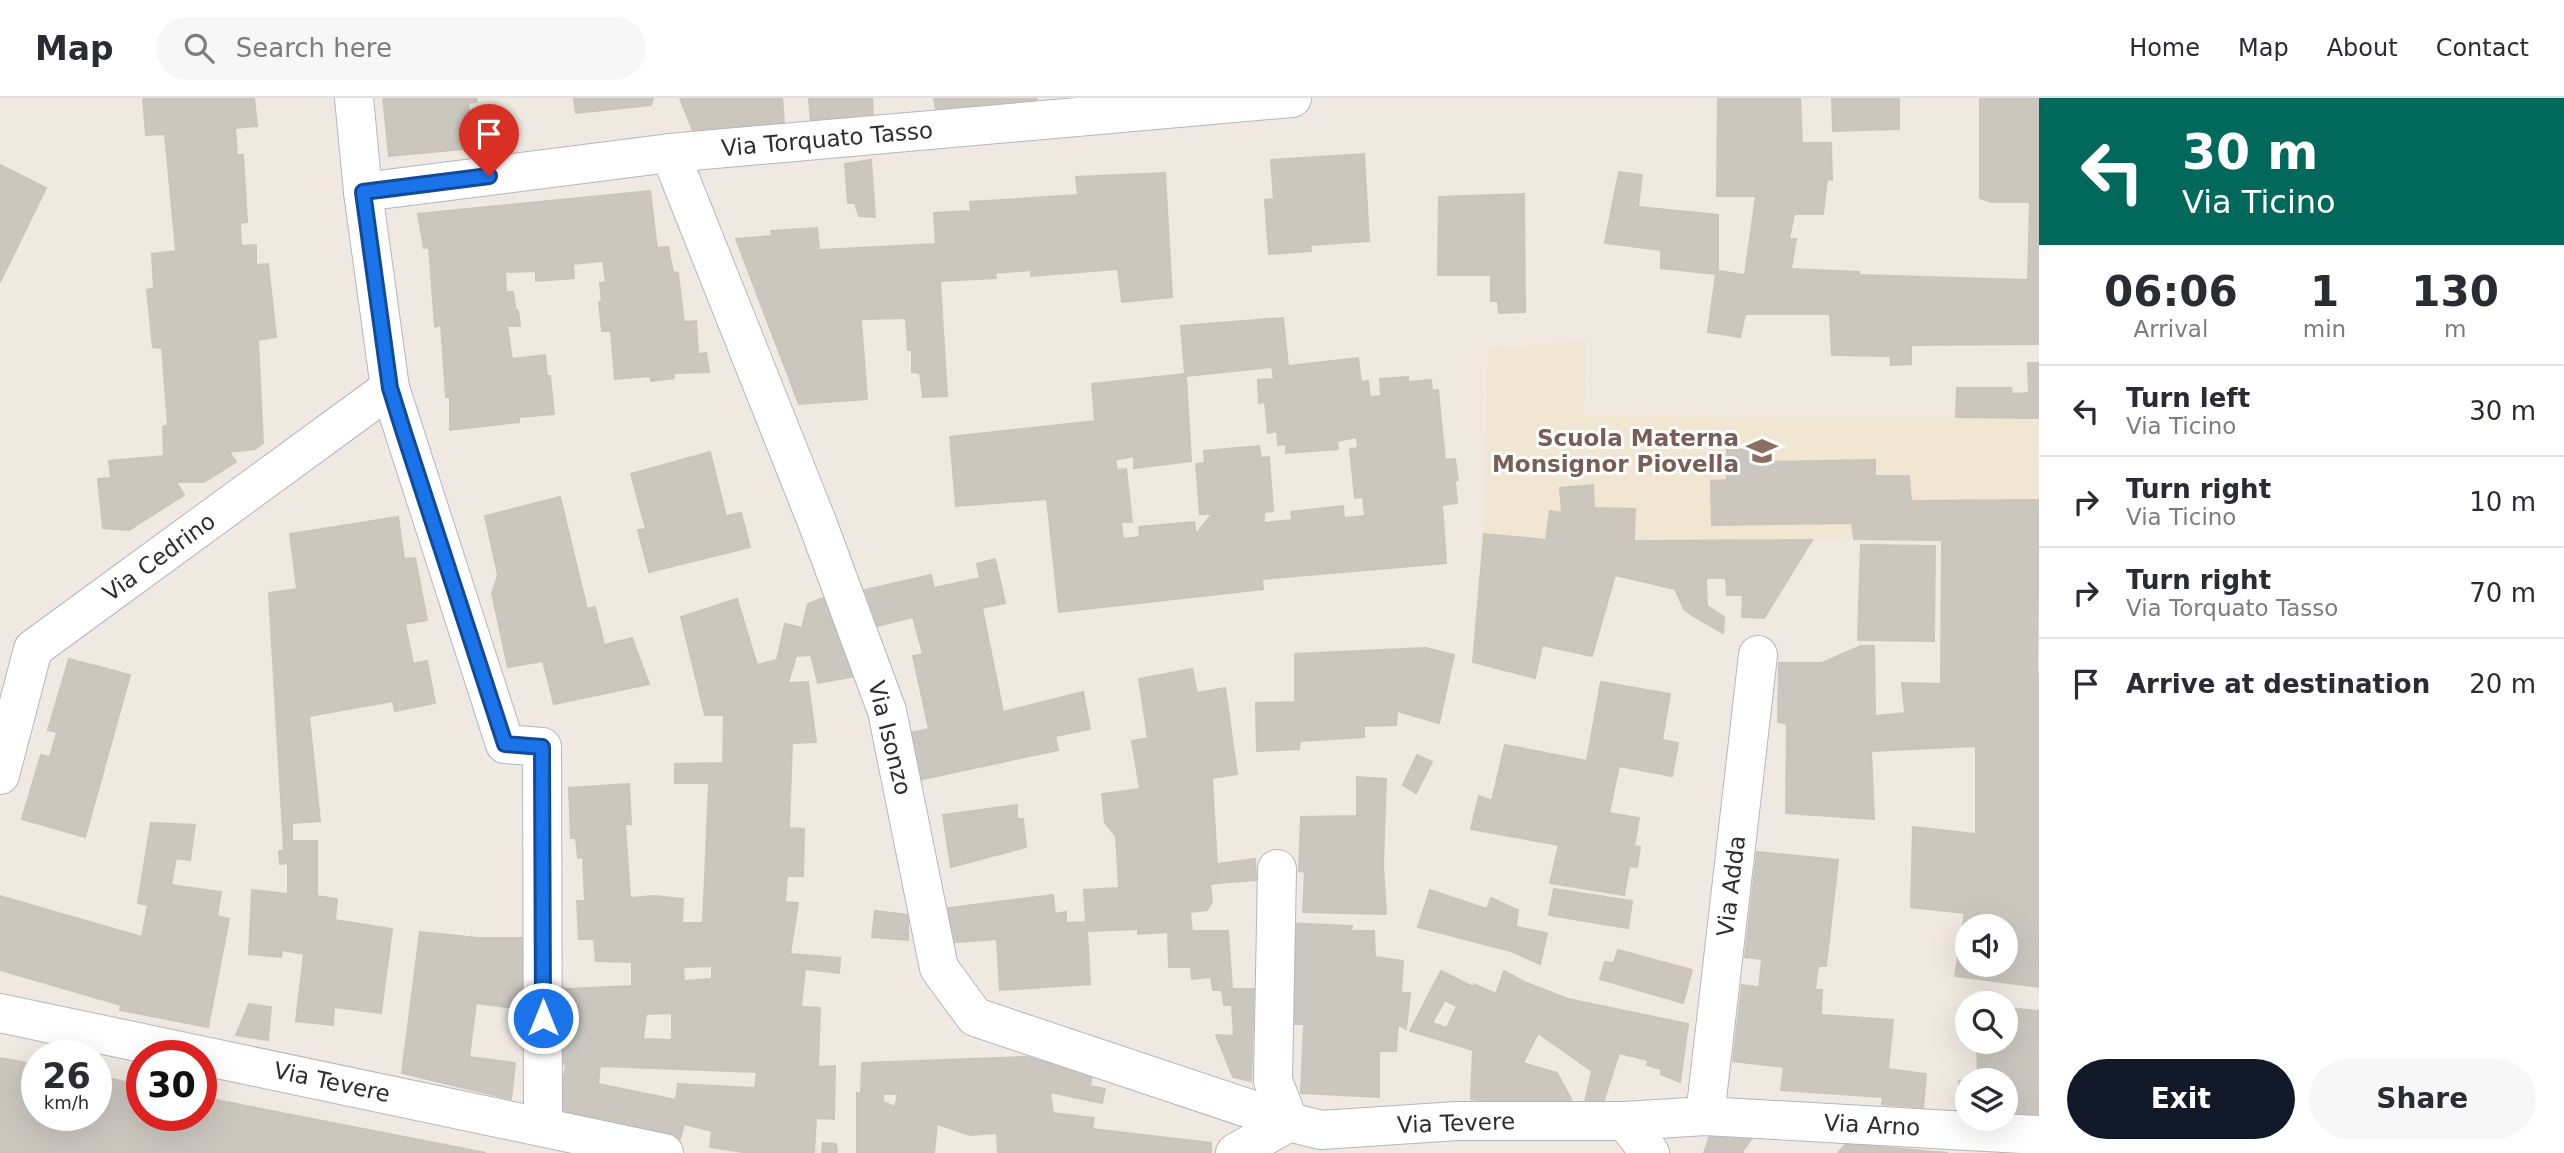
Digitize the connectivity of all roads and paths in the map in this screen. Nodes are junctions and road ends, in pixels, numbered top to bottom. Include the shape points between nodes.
1 (354, 98) edge
2 (1292, 98) edge
3 (670, 152) junction
4 (363, 192) junction
5 (390, 388) junction
6 (1758, 655) dead end
7 (0, 775) edge
8 (1277, 869) dead end
9 (0, 1013) edge
10 (1705, 1116) junction
11 (1625, 1121) junction
12 (1289, 1122) junction
13 (543, 1126) junction
14 (2039, 1135) edge
15 (664, 1153) edge
16 (1235, 1153) edge
17 (1650, 1153) edge

1 - 4 street
2 - 3 street, Via Torquato Tasso
3 - 4 street, Via Torquato Tasso
3 - 12 street, Via Isonzo via 887,710 939,968 975,1017
4 - 5 street
5 - 7 street, Via Cedrino via 33,649
5 - 13 street via 505,744 542,747
6 - 10 street, Via Adda
8 - 12 street via 1273,1081
9 - 13 street, Via Tevere
10 - 11 street, Via Tevere
10 - 14 street, Via Arno
11 - 12 street, Via Tevere via 1457,1121 1321,1130
11 - 17 street
12 - 16 street
13 - 15 street, Via Tevere

